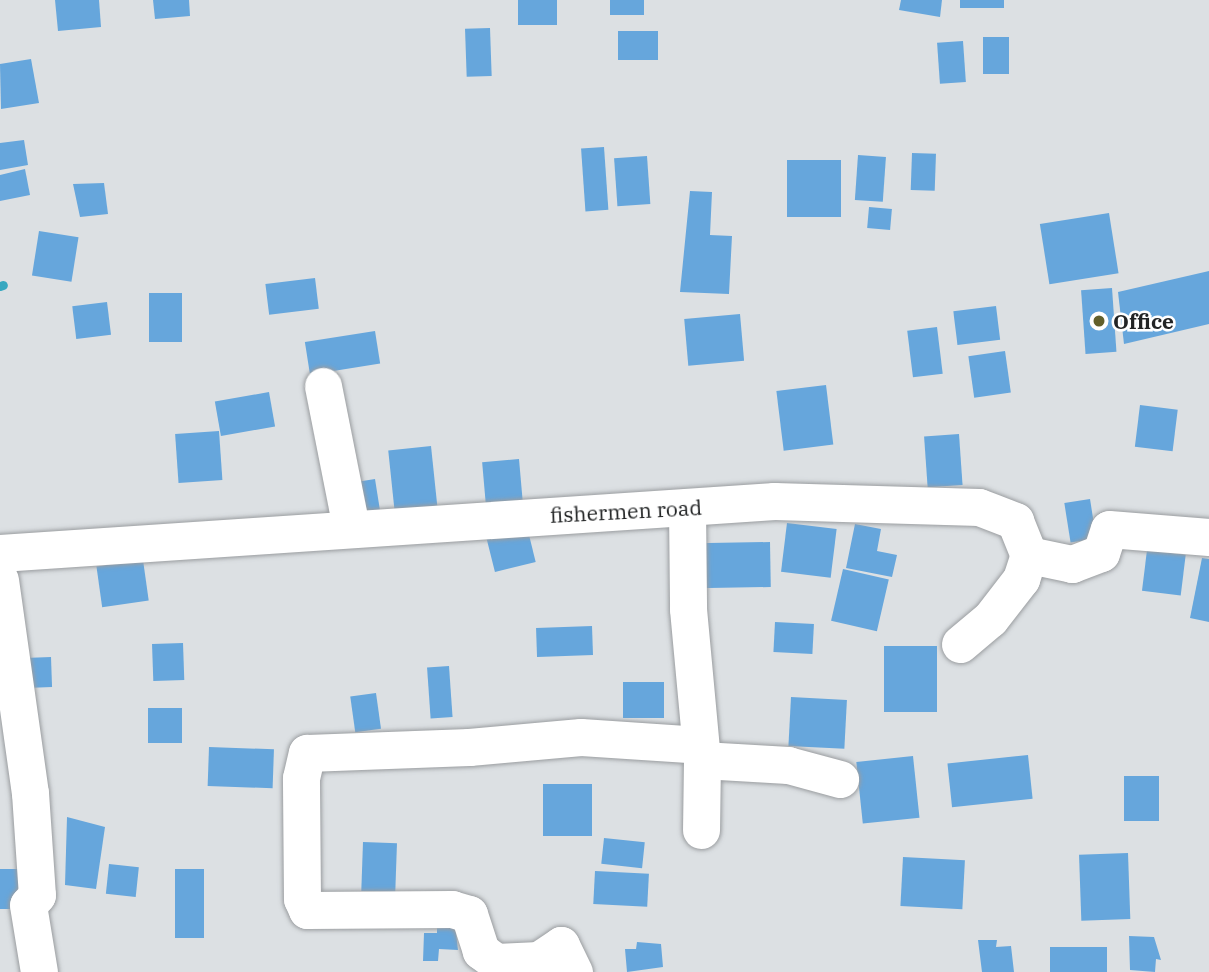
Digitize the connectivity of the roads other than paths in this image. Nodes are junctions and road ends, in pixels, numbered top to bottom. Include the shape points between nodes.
1 (323, 386) dead end
2 (687, 507) junction
3 (351, 528) junction
4 (1209, 537) edge
5 (0, 553) edge
6 (1029, 555) junction
7 (0, 580) edge
8 (960, 644) dead end
9 (701, 753) junction
10 (840, 779) dead end
11 (701, 830) dead end
12 (39, 972) edge
13 (574, 972) edge

1 - 3 street
2 - 3 street, fishermen road
2 - 6 street, fishermen road via 774,502 979,507 1015,521
2 - 9 street via 688,609
3 - 5 street, fishermen road
4 - 6 street via 1109,529 1101,552 1072,564
6 - 8 street via 1021,579 990,620
7 - 12 street via 30,793 37,895 28,905
9 - 10 street via 788,765
9 - 11 street
9 - 13 street via 580,737 307,753 301,778 307,910 461,911 470,914 481,951 496,962 539,960 561,945

